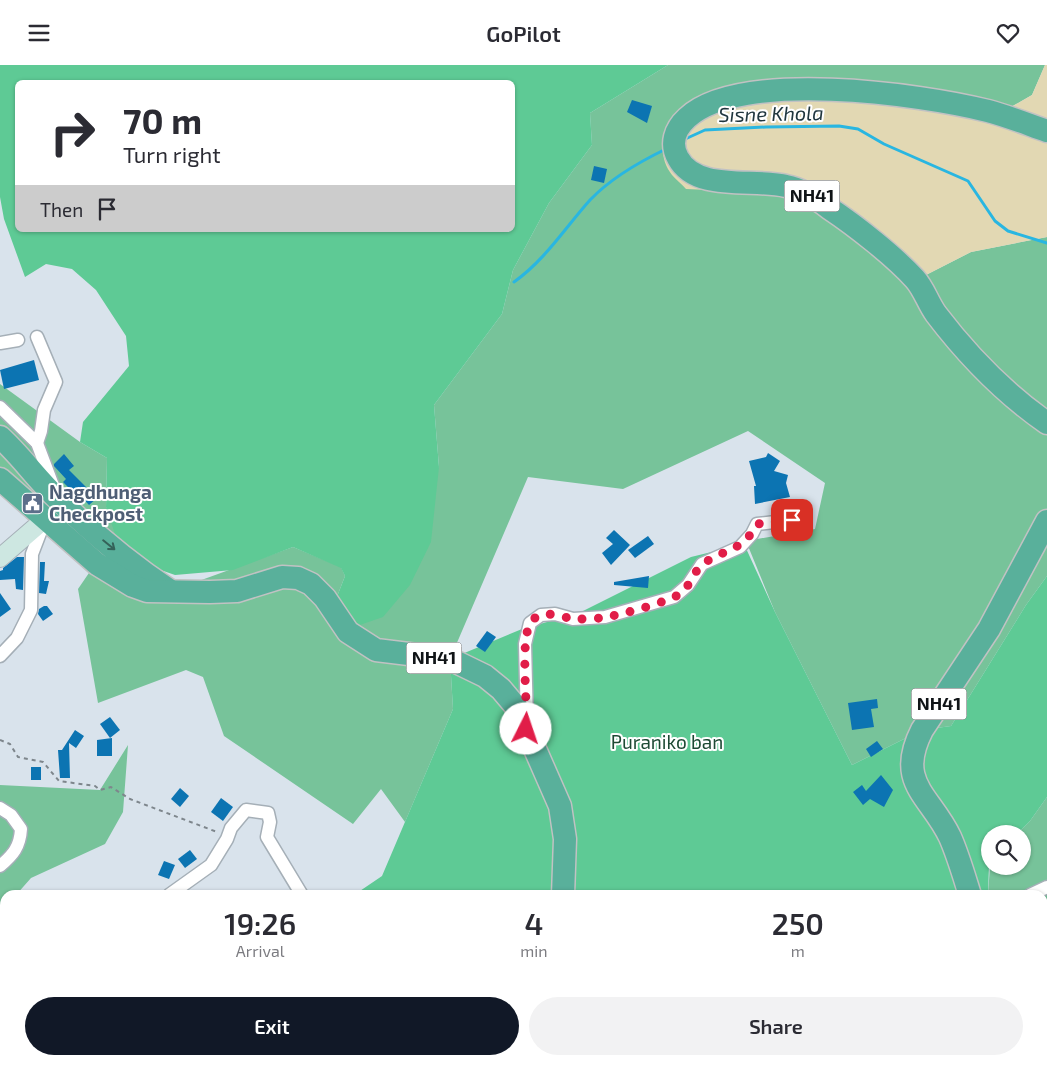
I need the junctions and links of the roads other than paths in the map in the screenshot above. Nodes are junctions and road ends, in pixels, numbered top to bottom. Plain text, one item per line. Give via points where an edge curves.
1 (1047, 131) edge
2 (37, 337) dead end
3 (18, 339) dead end
4 (0, 343) edge
5 (0, 407) edge
6 (1047, 423) edge
7 (0, 437) edge
8 (37, 443) junction
9 (0, 479) edge
10 (59, 501) junction
11 (45, 519) junction
12 (792, 520) dead end
13 (1047, 521) edge
14 (0, 558) edge
15 (171, 591) junction
16 (0, 656) edge
17 (526, 729) junction
18 (0, 808) edge
19 (0, 866) edge
20 (176, 890) edge
21 (299, 890) edge
22 (563, 890) edge
23 (970, 890) edge

1 - 6 highway, NH41 via 988,111 867,92 808,90 725,97 711,102 691,114 676,133 673,144 683,167 692,174 710,180 787,186 811,195 832,209 917,281 934,312 974,361 1026,409
2 - 8 street via 56,382 44,410
3 - 4 street
5 - 8 street
7 - 10 highway via 22,457
8 - 10 street
9 - 11 highway, NH41
10 - 11 street
10 -> 15 highway via 116,551
11 - 14 street
11 - 15 highway, NH41 via 97,564 133,586 147,591
11 - 16 street via 32,554 31,610 17,637
12 - 17 street via 757,524 740,547 702,564 688,585 674,597 605,617 573,619 555,614 541,615 530,623 525,644
13 - 23 highway, NH41 via 989,629 913,747 911,757 923,798 950,836
15 - 17 highway, NH41 via 236,591 282,577 298,578 311,584 325,599 348,632 376,650 450,659 485,676 517,708
17 - 22 highway, NH41 via 560,806 565,839
18 - 19 street via 11,815 22,829 15,853
20 - 21 street via 210,865 231,828 246,810 268,813 267,837

